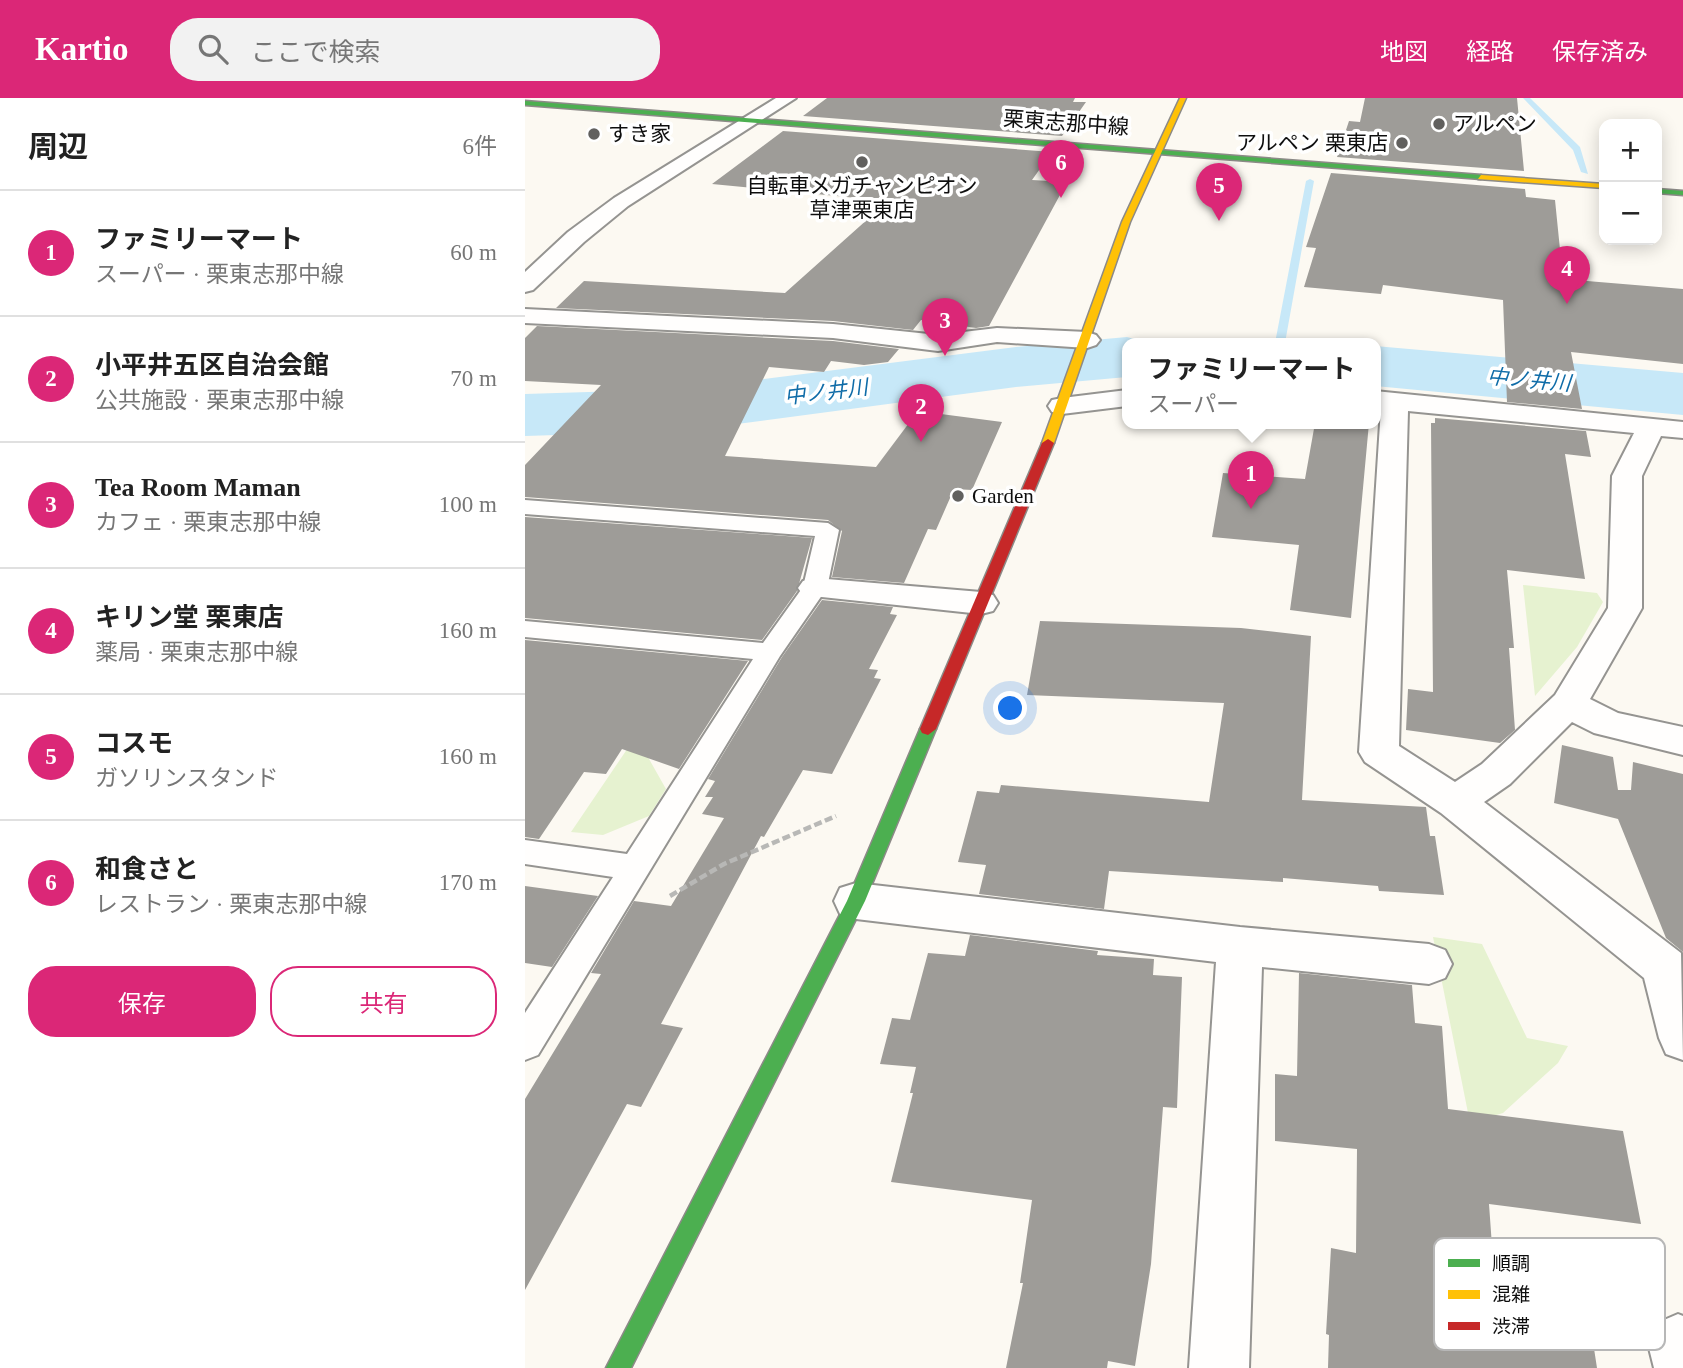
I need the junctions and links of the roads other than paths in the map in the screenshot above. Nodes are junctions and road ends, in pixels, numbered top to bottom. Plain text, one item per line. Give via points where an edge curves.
1 (788, 98) edge
2 (1183, 98) edge
3 (525, 103) edge
4 (752, 120) junction
5 (1157, 151) junction
6 (1599, 187) edge
7 (1662, 191) edge
8 (1683, 193) edge
9 (527, 282) edge
10 (525, 316) edge
11 (1086, 342) junction
12 (1067, 395) junction
13 (1122, 398) edge
14 (1385, 400) edge
15 (1668, 428) edge
16 (525, 507) edge
17 (815, 588) junction
18 (981, 603) junction
19 (525, 629) edge
20 (770, 652) junction
21 (1568, 704) junction
22 (1683, 741) edge
23 (1455, 802) junction
24 (525, 852) edge
25 (638, 868) junction
26 (856, 901) junction
27 (1240, 946) junction
28 (1429, 964) dead end
29 (536, 1007) edge
30 (1683, 1038) edge
31 (525, 1044) edge
32 (618, 1368) edge
33 (1219, 1368) edge

1 - 4 street
2 - 5 street
3 - 4 street, 栗東志那中線
4 - 5 street, 栗東志那中線
4 - 9 street via 621,202
5 - 6 street, 栗東志那中線
5 - 11 street via 1111,263
7 - 8 street
10 - 11 street via 833,331 938,343 996,335
11 - 12 street
12 - 13 street
12 - 18 street
14 - 15 street
14 - 23 street via 1379,752
15 - 21 street via 1627,476 1625,608
16 - 17 lane via 828,530
17 - 18 street
17 - 20 lane
18 - 26 street
19 - 20 lane
20 - 25 lane
21 - 22 street via 1608,724
21 - 23 street via 1496,774
23 - 30 street via 1665,967
24 - 25 lane
25 - 29 lane
26 - 27 street
26 - 32 street
27 - 28 street
27 - 33 street
29 - 31 lane

